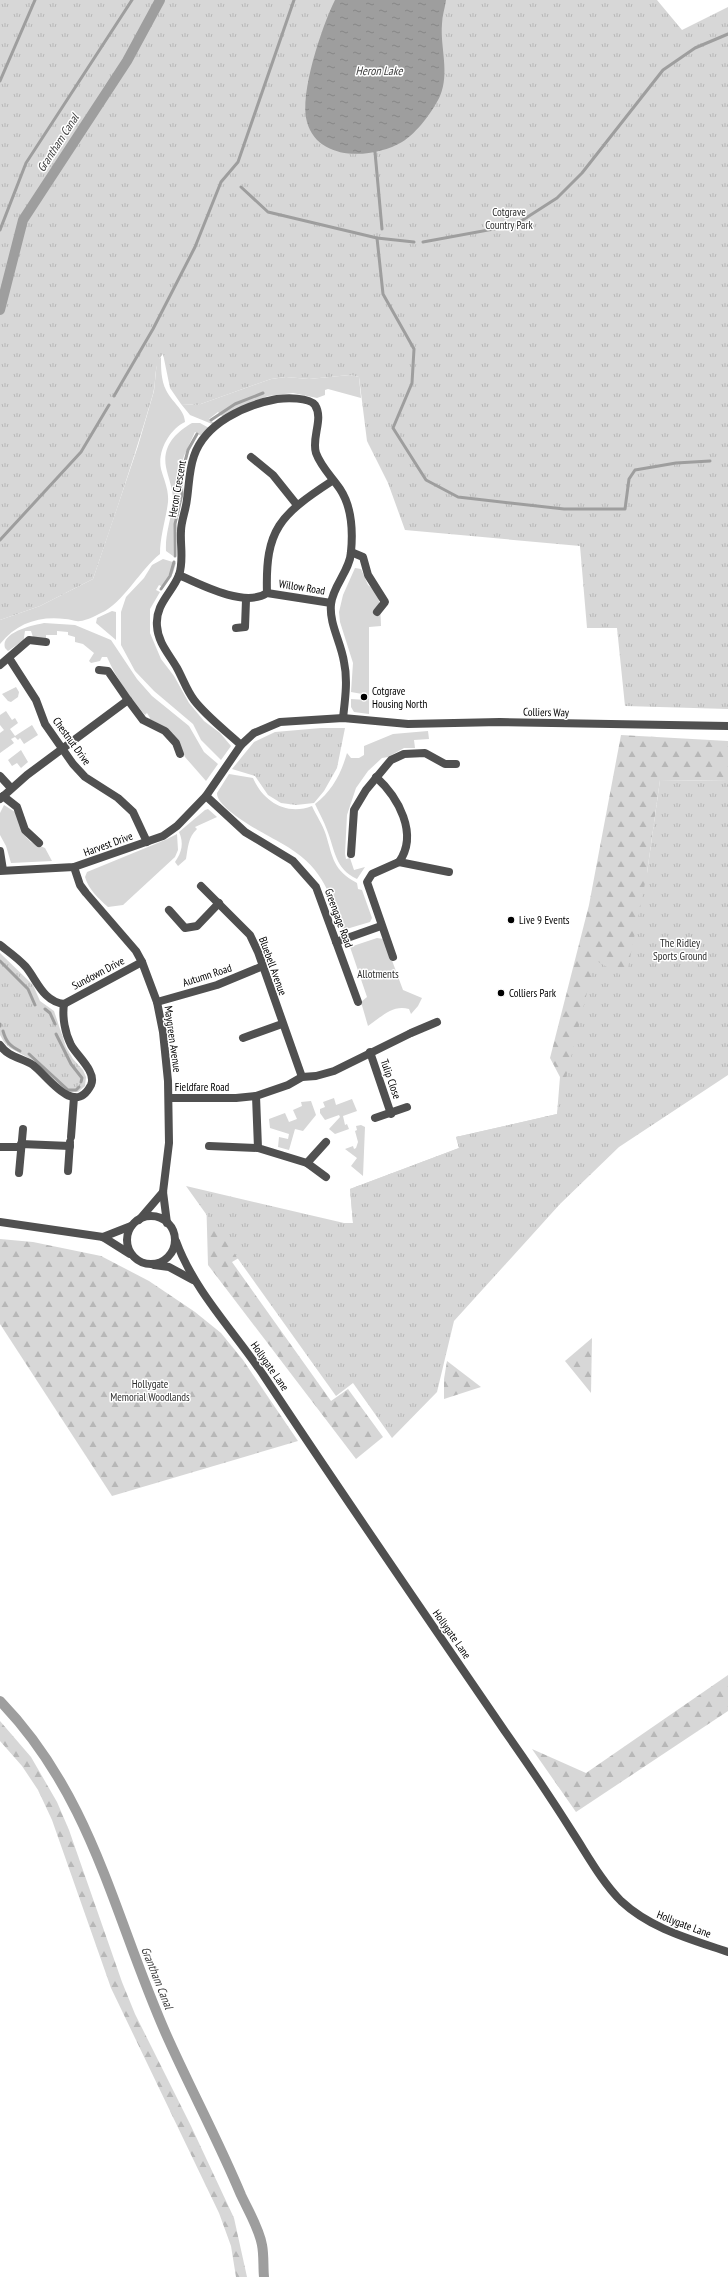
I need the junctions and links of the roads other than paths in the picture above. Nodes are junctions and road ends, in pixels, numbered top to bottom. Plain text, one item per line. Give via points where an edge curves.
1 (250, 457) dead end
2 (332, 481) junction
3 (297, 505) junction
4 (351, 552) junction
5 (179, 575) junction
6 (268, 593) junction
7 (246, 600) junction
8 (331, 603) junction
9 (377, 612) dead end
10 (236, 628) dead end
11 (46, 642) dead end
12 (9, 658) junction
13 (0, 665) edge
14 (99, 670) dead end
15 (128, 700) junction
16 (343, 718) junction
17 (728, 726) edge
18 (241, 745) junction
19 (62, 749) junction
20 (180, 754) dead end
21 (456, 764) dead end
22 (0, 776) edge
23 (376, 778) junction
24 (11, 788) junction
25 (206, 796) junction
26 (1, 797) edge
27 (39, 842) dead end
28 (147, 842) junction
29 (0, 851) edge
30 (351, 854) dead end
31 (399, 862) junction
32 (74, 867) junction
33 (2, 870) edge
34 (449, 872) dead end
35 (201, 886) dead end
36 (219, 903) junction
37 (169, 910) dead end
38 (381, 926) junction
39 (336, 942) junction
40 (0, 945) edge
41 (393, 957) dead end
42 (142, 962) junction
43 (263, 966) junction
44 (157, 1002) junction
45 (358, 1002) dead end
46 (64, 1004) junction
47 (437, 1022) dead end
48 (282, 1024) junction
49 (243, 1038) dead end
50 (1, 1050) edge
51 (370, 1052) junction
52 (302, 1077) junction
53 (256, 1096) junction
54 (74, 1097) junction
55 (169, 1098) junction
56 (407, 1107) dead end
57 (391, 1114) junction
58 (375, 1118) dead end
59 (22, 1129) dead end
60 (70, 1141) junction
61 (326, 1142) dead end
62 (21, 1145) junction
63 (209, 1146) dead end
64 (0, 1147) edge
65 (258, 1148) junction
66 (306, 1163) junction
67 (68, 1172) dead end
68 (19, 1173) dead end
69 (326, 1177) dead end
70 (163, 1192) junction
71 (0, 1222) edge
72 (136, 1222) junction
73 (168, 1222) junction
74 (103, 1238) junction
75 (176, 1241) junction
76 (130, 1254) junction
77 (151, 1264) junction
78 (195, 1282) junction
79 (728, 1952) edge

1 - 3 street via 273,475
2 - 3 street
2 - 4 street, Heron Crescent via 349,510
2 - 5 street, Heron Crescent via 316,452 314,442 317,411 314,404 307,400 282,398 255,404 233,414 215,427 199,445 194,456 181,530
3 - 6 street via 281,521 275,532 268,565
4 - 8 street, Heron Crescent via 349,563
4 - 9 street via 363,557 368,576 385,602
5 - 7 street
5 - 18 street, Heron Crescent via 159,610 157,625 161,643 194,700
6 - 7 street, Willow Road via 260,598
6 - 8 street, Willow Road
7 - 10 street via 245,627
8 - 16 street, Heron Crescent via 332,624 345,663
11 - 12 street via 29,640
12 - 13 street
12 - 19 street, Chestnut Drive via 36,700 45,724
14 - 15 street via 108,671
15 - 19 street
15 - 20 street via 143,720 165,730 176,743
16 - 17 street, Colliers Way via 408,724 492,722
16 - 18 street, Colliers Way via 280,722 254,733
18 - 25 street, Harvest Drive
19 - 24 street
19 - 28 street, Chestnut Drive via 85,777 118,798 133,812
21 - 23 street via 445,764 425,753 409,753 399,755 381,770
22 - 24 street
23 - 30 street via 354,810
23 - 31 street via 393,794 408,830
24 - 26 street
25 - 28 street, Harvest Drive via 177,826 163,836
25 - 39 street, Greengage Road via 245,832 293,862 307,875 316,887
26 - 27 street via 17,807 25,830
28 - 32 street, Harvest Drive
29 - 33 street
31 - 34 street
31 - 38 street via 372,874 367,882
32 - 33 street, Harvest Drive
32 - 42 street, Maygreen Avenue via 80,885 136,951
35 - 36 street, Bluebell Avenue
36 - 37 street via 197,926 185,928
36 - 43 street, Bluebell Avenue via 250,935
38 - 39 street
38 - 41 street
39 - 45 street, Greengage Road
40 - 46 street via 26,967 45,996 54,1002
42 - 44 street, Maygreen Avenue
42 - 46 street, Sundown Drive
43 - 44 street, Autumn Road via 217,985
43 - 48 street, Bluebell Avenue
44 - 55 street, Maygreen Avenue via 167,1060
46 - 54 street via 63,1016 71,1044 92,1077 91,1084 83,1094
47 - 51 street
48 - 49 street
48 - 52 street, Bluebell Avenue
50 - 54 street via 34,1066 61,1092
51 - 52 street via 334,1070 316,1076
51 - 57 street, Tulip Close
52 - 53 street, Fieldfare Road via 288,1086
53 - 55 street, Fieldfare Road
53 - 65 street
54 - 60 street
55 - 70 street, Maygreen Avenue via 169,1142
56 - 57 street, Tulip Close
57 - 58 street, Tulip Close
59 - 62 street
60 - 62 street
60 - 67 street
61 - 66 street
62 - 64 street
62 - 68 street
63 - 65 street
65 - 66 street
66 - 69 street
70 - 72 street
70 - 73 street, Maygreen Avenue
71 - 74 street
72 - 73 street via 153,1215
72 - 74 street
72 - 76 street via 127,1240
73 - 75 street
74 - 76 street
75 - 77 street via 166,1258
75 - 78 street, Hollygate Lane
76 - 77 street via 138,1262
77 - 78 street, Hollygate Lane via 169,1267
78 - 79 street, Hollygate Lane via 253,1360 332,1480 542,1784 600,1874 620,1899 643,1919 667,1931

